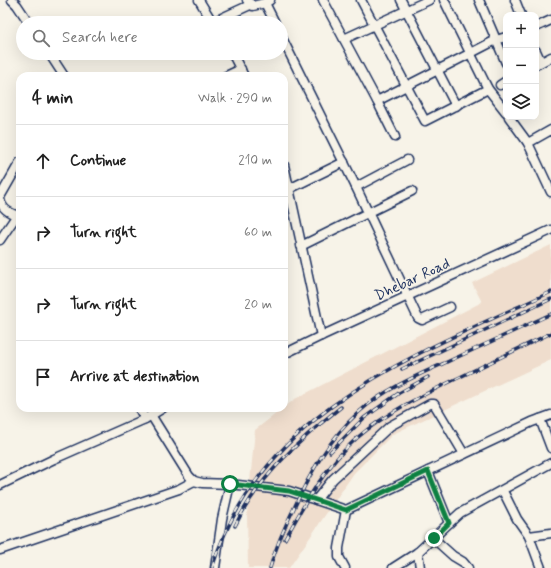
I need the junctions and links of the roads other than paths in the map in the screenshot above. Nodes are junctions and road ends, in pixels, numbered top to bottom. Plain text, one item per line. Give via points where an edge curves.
1 (12, 0) edge
2 (199, 0) edge
3 (323, 0) edge
4 (361, 0) edge
5 (401, 0) edge
6 (429, 0) edge
7 (444, 0) edge
8 (479, 0) edge
9 (516, 0) edge
10 (248, 2) edge
11 (268, 2) edge
12 (406, 10) junction
13 (520, 12) edge
14 (24, 16) edge
15 (209, 16) edge
16 (225, 16) edge
17 (273, 16) edge
18 (551, 20) edge
19 (374, 25) junction
20 (539, 26) edge
21 (503, 38) edge
22 (344, 39) junction
23 (496, 40) junction
24 (288, 50) edge
25 (471, 53) junction
26 (503, 56) edge
27 (551, 57) edge
28 (54, 60) edge
29 (236, 60) edge
30 (539, 63) edge
31 (437, 71) junction
32 (61, 72) edge
33 (243, 72) edge
34 (406, 86) junction
35 (488, 89) junction
36 (377, 102) junction
37 (456, 106) junction
38 (503, 108) edge
39 (511, 120) edge
40 (551, 130) edge
41 (395, 137) dead end
42 (528, 143) junction
43 (407, 160) dead end
44 (344, 162) junction
45 (16, 168) edge
46 (288, 184) edge
47 (356, 187) junction
48 (289, 189) junction
49 (412, 191) dead end
50 (1, 192) edge
51 (551, 192) edge
52 (368, 212) junction
53 (16, 215) edge
54 (16, 220) edge
55 (551, 230) edge
56 (0, 240) edge
57 (301, 246) junction
58 (408, 297) junction
59 (450, 307) dead end
60 (321, 336) junction
61 (288, 352) edge
62 (143, 412) edge
63 (156, 412) edge
64 (551, 415) edge
65 (148, 417) junction
66 (540, 419) junction
67 (551, 448) edge
68 (464, 454) junction
69 (551, 463) edge
70 (428, 471) junction
71 (194, 481) junction
72 (230, 484) junction
73 (0, 485) edge
74 (503, 490) junction
75 (316, 500) junction
76 (346, 510) junction
77 (449, 523) junction
78 (551, 533) edge
79 (529, 536) junction
80 (434, 538) junction
81 (0, 550) edge
82 (418, 552) junction
83 (215, 568) edge
84 (345, 568) edge
85 (394, 568) edge
86 (420, 568) edge
87 (468, 568) edge
88 (541, 568) edge

1 - 14 street
2 - 15 street
3 - 22 street
4 - 19 street
5 - 12 street
6 - 12 street
7 - 25 street
8 - 23 street
9 - 13 street
10 - 11 street via 253,6
10 - 16 street
11 - 17 street
12 - 19 street
12 - 31 street
18 - 20 street
19 - 22 street
19 - 34 street
21 - 23 street
22 - 36 street
23 - 25 street
23 - 26 street
24 - 44 street
25 - 31 street
25 - 35 street
27 - 30 street
28 - 32 street
29 - 33 street
31 - 34 street
31 - 37 street
34 - 36 street
34 - 37 street via 425,121
35 - 37 street
35 - 38 street
36 - 41 street
39 - 42 street
40 - 42 street
42 - 51 street
43 - 47 street
44 - 47 street
44 - 48 street
45 - 50 street
46 - 48 street
47 - 52 street
48 - 57 street
49 - 52 street
50 - 53 street via 2,206
52 - 57 street
52 - 58 street
54 - 56 street
55 - 58 street, Dhebar Road
57 - 60 street
58 - 59 street via 418,318 422,320
58 - 60 street, Dhebar Road
60 - 61 street, Dhebar Road
62 - 65 street
63 - 65 street
64 - 66 street
65 - 71 street
65 - 73 street
66 - 67 street
66 - 68 street
68 - 70 street
68 - 75 street via 434,404 430,404 390,426 333,479
69 - 74 street
70 - 76 street
70 - 77 street
71 - 72 street
71 - 81 street via 179,489
72 - 75 street via 289,491
72 - 83 street
74 - 77 street via 460,513
74 - 79 street via 517,519
75 - 76 street
76 - 84 street via 339,548 339,557
77 - 80 street
78 - 79 street
79 - 88 street
80 - 82 street
80 - 87 street
82 - 85 street
82 - 86 street

